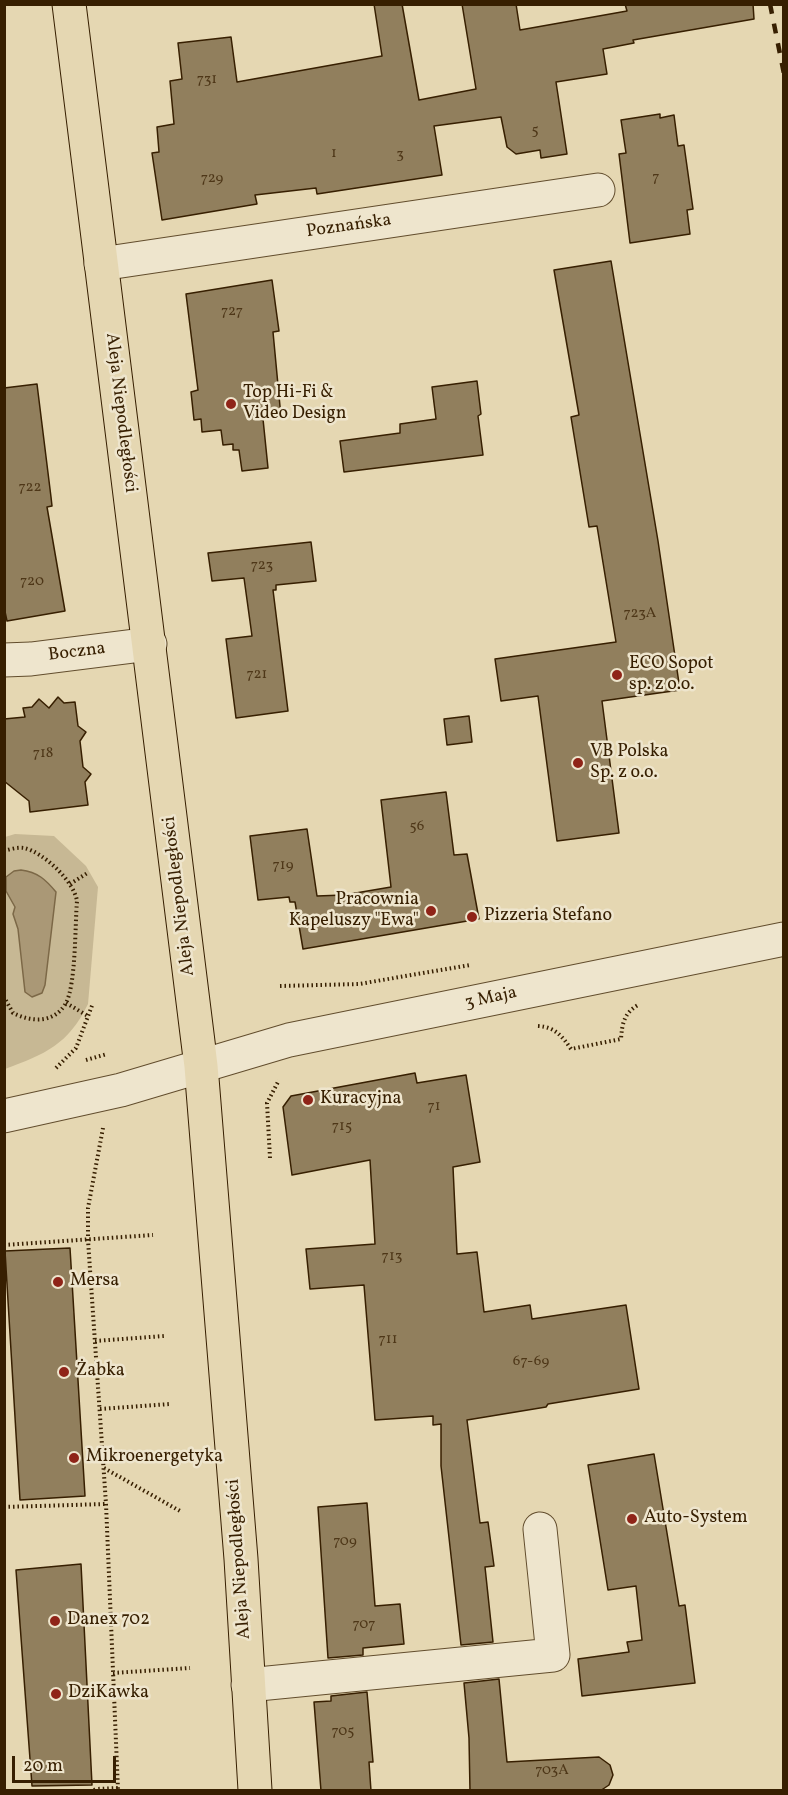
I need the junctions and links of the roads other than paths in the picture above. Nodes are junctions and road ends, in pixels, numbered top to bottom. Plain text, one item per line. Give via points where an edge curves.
1 (69, 4) edge
2 (598, 190) dead end
3 (101, 264) junction
4 (150, 644) junction
5 (4, 660) edge
6 (783, 939) edge
7 (201, 1066) junction
8 (4, 1116) edge
9 (540, 1528) dead end
10 (248, 1685) junction
11 (255, 1791) edge

1 - 3 main road, Aleja Niepodległości
2 - 3 street, Poznańska
3 - 4 main road, Aleja Niepodległości
4 - 5 street, Boczna
4 - 7 main road, Aleja Niepodległości
6 - 7 street, 3 Maja via 289,1040
7 - 8 street, 3 Maja via 121,1090
7 - 10 main road, Aleja Niepodległości
9 - 10 street via 553,1655
10 - 11 main road, Aleja Niepodległości

